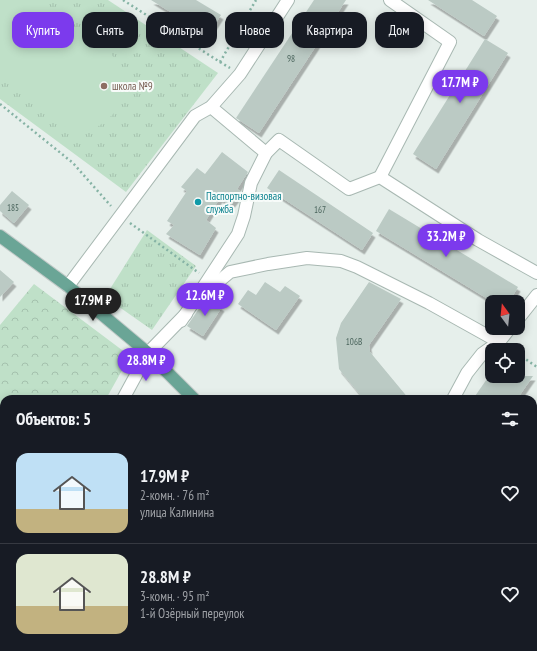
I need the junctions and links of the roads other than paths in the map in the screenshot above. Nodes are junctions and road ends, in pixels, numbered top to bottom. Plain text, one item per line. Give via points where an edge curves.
1 (288, 0) edge
2 (390, 0) edge
3 (211, 107) junction
4 (266, 153) junction
5 (380, 177) junction
6 (0, 236) edge
7 (537, 272) edge
8 (68, 286) junction
9 (537, 295) edge
10 (525, 310) edge
11 (181, 321) junction
12 (504, 335) edge
13 (499, 342) junction
14 (148, 354) junction
15 (125, 395) edge
16 (190, 395) edge
17 (455, 395) edge

1 - 3 street via 240,74
2 - 5 street via 450,42
3 - 4 street
3 - 8 street via 195,116
4 - 5 street via 279,140 349,189
4 - 11 street via 251,183 238,234
5 - 7 street via 478,240
6 - 8 main road
8 - 14 main road
9 - 10 street
11 - 13 street via 209,287 230,272 307,258 358,267 429,302
11 - 14 street
12 - 13 street
13 - 17 street via 482,354
14 - 15 street
14 - 16 main road

